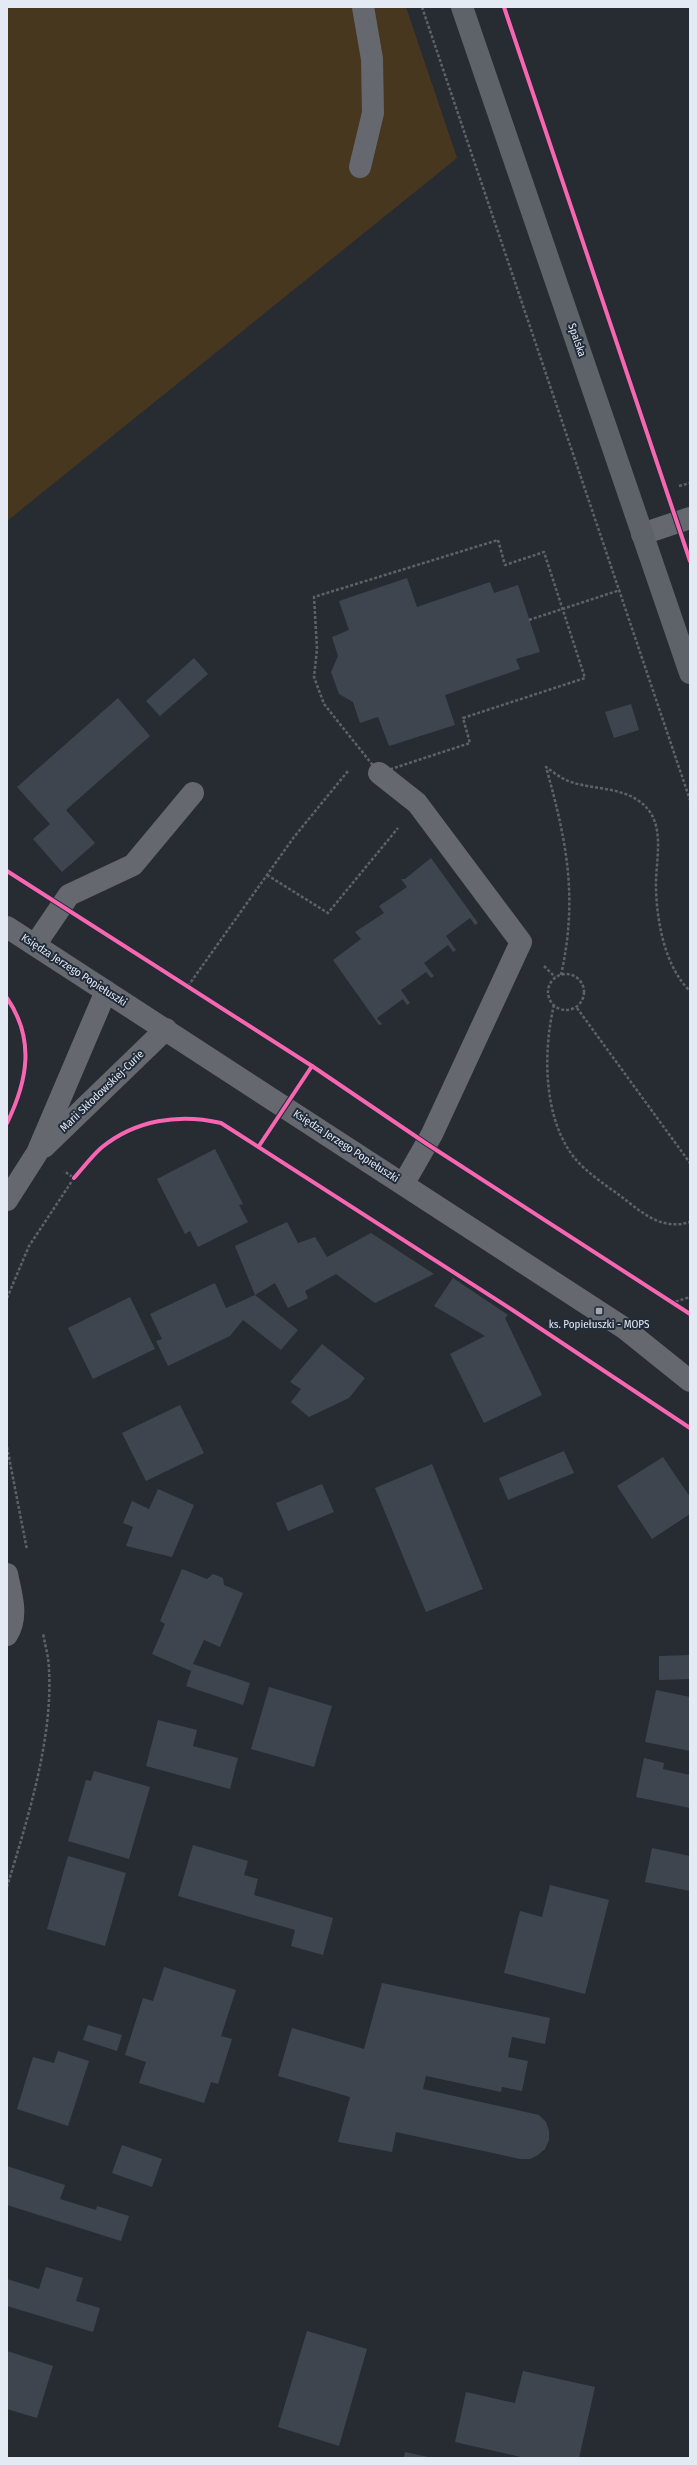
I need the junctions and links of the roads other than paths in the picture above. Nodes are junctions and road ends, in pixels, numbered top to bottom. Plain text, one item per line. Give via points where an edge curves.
1 (363, 7) edge
2 (462, 7) edge
3 (360, 167) dead end
4 (690, 518) edge
5 (642, 534) junction
6 (690, 673) edge
7 (369, 765) road end
8 (193, 793) dead end
9 (7, 926) edge
10 (35, 945) junction
11 (106, 991) junction
12 (166, 1029) junction
13 (37, 1153) junction
14 (404, 1183) junction
15 (7, 1200) edge
16 (624, 1328) junction
17 (690, 1362) edge
18 (690, 1381) edge
19 (7, 1574) edge
20 (7, 1635) edge

1 - 3 street via 372,59 373,113
2 - 5 street, Spalska
4 - 5 street
5 - 6 street, Spalska
7 - 14 street via 417,803 521,942 432,1134
8 - 10 street via 133,865 69,895
9 - 10 street, Księdza Jerzego Popiełuszki
10 - 11 street, Księdza Jerzego Popiełuszki
11 - 12 street, Księdza Jerzego Popiełuszki
11 - 13 street, Marii Skłodowskiej-Curie
12 - 13 street, Marii Skłodowskiej-Curie
12 - 14 street, Księdza Jerzego Popiełuszki
13 - 15 street, Marii Skłodowskiej-Curie
14 - 16 street, Księdza Jerzego Popiełuszki
16 - 17 street, Księdza Jerzego Popiełuszki
16 - 18 street, Księdza Jerzego Popiełuszki
19 - 20 street via 14,1610 12,1628

